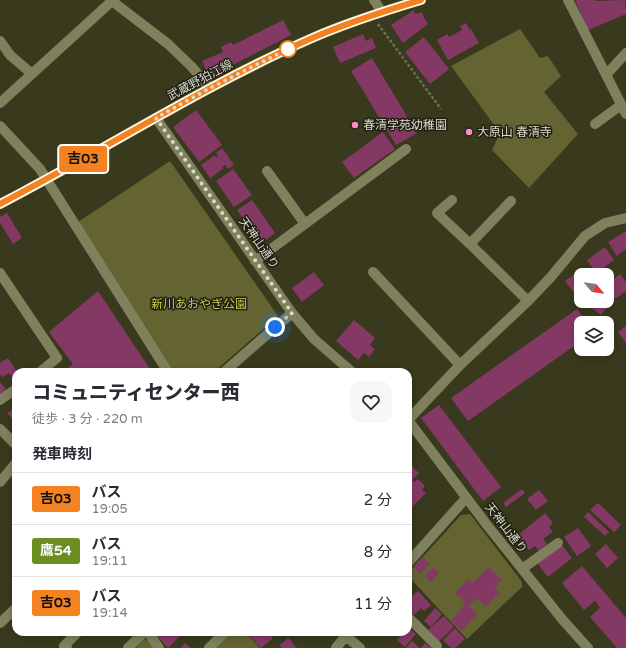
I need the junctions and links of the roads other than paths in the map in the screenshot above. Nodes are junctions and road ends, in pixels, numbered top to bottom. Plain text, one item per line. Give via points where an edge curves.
1 (374, 0) edge
2 (421, 0) edge
3 (568, 0) edge
4 (113, 1) edge
5 (382, 12) junction
6 (0, 41) edge
7 (626, 53) edge
8 (32, 74) junction
9 (606, 75) junction
10 (210, 88) junction
11 (0, 103) edge
12 (621, 105) junction
13 (626, 114) edge
14 (156, 118) junction
15 (594, 124) dead end
16 (0, 126) edge
17 (406, 148) dead end
18 (267, 171) dead end
19 (46, 180) junction
20 (452, 200) dead end
21 (511, 201) dead end
22 (0, 204) edge
23 (626, 218) edge
24 (305, 224) junction
25 (470, 244) junction
26 (255, 261) junction
27 (373, 272) dead end
28 (0, 273) edge
29 (528, 301) junction
30 (292, 313) junction
31 (460, 365) junction
32 (45, 368) edge
33 (165, 368) edge
34 (229, 368) edge
35 (347, 368) edge
36 (12, 392) edge
37 (0, 400) edge
38 (412, 416) edge
39 (412, 425) edge
40 (0, 429) edge
41 (12, 441) edge
42 (12, 468) edge
43 (0, 482) edge
44 (466, 498) junction
45 (558, 543) dead end
46 (412, 559) edge
47 (522, 569) junction
48 (12, 612) edge
49 (412, 621) edge
50 (0, 623) edge
51 (74, 636) edge
52 (140, 636) edge
53 (151, 636) edge
54 (221, 636) edge
55 (346, 636) edge
56 (350, 636) edge
57 (437, 646) dead end
58 (67, 648) edge
59 (128, 648) edge
60 (159, 648) edge
61 (209, 648) edge
62 (336, 648) edge
63 (360, 648) edge
64 (588, 648) edge

1 - 5 street
2 - 5 main road, 武蔵野狛江線
3 - 9 street
4 - 8 street
4 - 10 street via 168,44
5 - 10 main road, 武蔵野狛江線 via 311,38
6 - 8 street via 10,55
7 - 9 street
8 - 11 street
9 - 12 street
10 - 14 main road, 武蔵野狛江線
12 - 13 street
12 - 15 street
14 - 19 main road, 武蔵野狛江線
14 - 26 street, 天神山通り
16 - 19 street via 40,168
17 - 24 street
18 - 24 street
19 - 22 main road, 武蔵野狛江線
19 - 33 street
20 - 25 street via 436,213
21 - 25 street
23 - 29 street via 605,223 585,236
24 - 26 street
25 - 29 street
26 - 30 street, 天神山通り
27 - 31 street
28 - 32 street via 57,358
29 - 31 street
30 - 34 street
30 - 35 street, 天神山通り via 314,339
31 - 38 street
36 - 37 street
39 - 44 street, 天神山通り
40 - 41 street
42 - 43 street
44 - 46 street
44 - 47 street, 天神山通り
45 - 47 street
47 - 64 street, 天神山通り
48 - 50 street
49 - 57 street
51 - 58 street via 64,646
52 - 59 street
53 - 60 street
54 - 61 street
55 - 62 street
56 - 63 street

